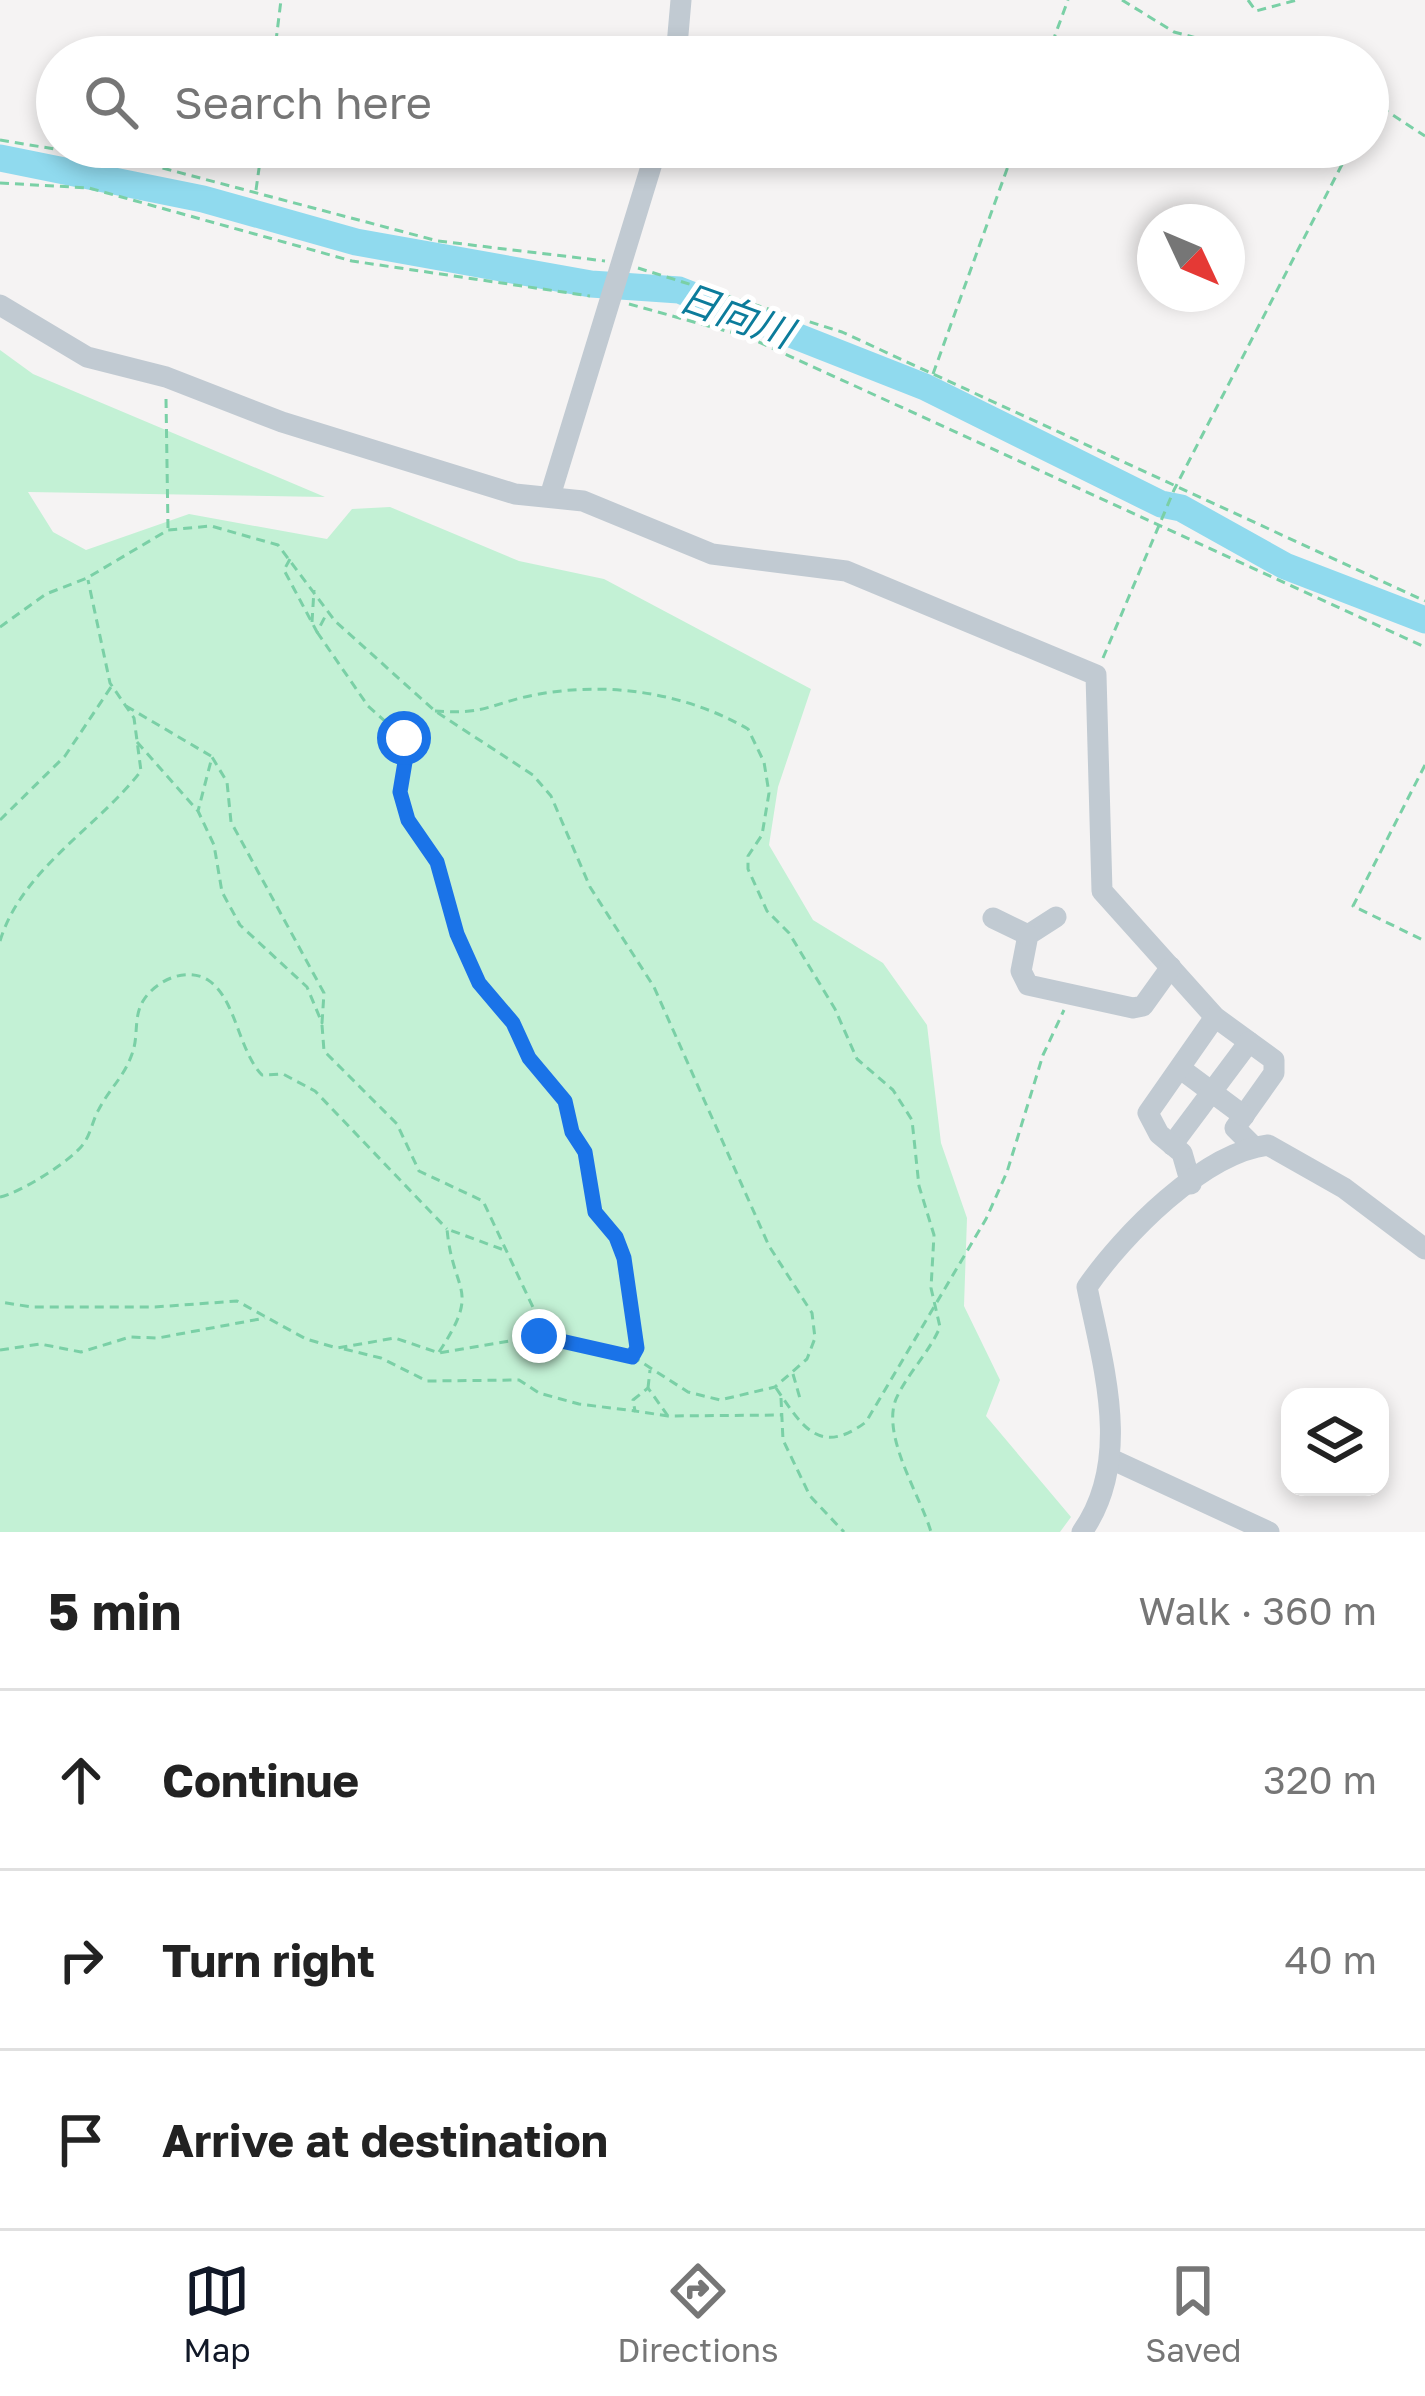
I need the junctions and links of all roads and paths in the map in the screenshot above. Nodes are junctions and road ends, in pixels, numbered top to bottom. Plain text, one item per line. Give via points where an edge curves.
1 (281, 0) edge
2 (681, 0) edge
3 (1068, 0) edge
4 (1122, 0) edge
5 (1248, 0) edge
6 (1297, 0) edge
7 (277, 36) edge
8 (678, 36) edge
9 (1055, 36) edge
10 (1189, 36) edge
11 (1389, 112) edge
12 (1425, 136) edge
13 (0, 140) edge
14 (36, 146) edge
15 (164, 168) edge
16 (259, 168) edge
17 (650, 168) edge
18 (1007, 168) edge
19 (1341, 168) edge
20 (0, 183) edge
21 (256, 191) junction
22 (618, 263) junction
23 (608, 298) junction
24 (0, 305) edge
25 (932, 376) junction
26 (166, 377) junction
27 (1178, 483) junction
28 (550, 496) junction
29 (1156, 528) junction
30 (168, 530) junction
31 (290, 558) junction
32 (88, 578) junction
33 (314, 588) junction
34 (1425, 601) edge
35 (328, 610) junction
36 (312, 626) junction
37 (0, 627) edge
38 (317, 632) junction
39 (1425, 646) edge
40 (1096, 674) junction
41 (112, 686) junction
42 (125, 705) junction
43 (435, 711) junction
44 (137, 742) junction
45 (212, 757) junction
46 (1425, 765) edge
47 (198, 812) junction
48 (0, 820) edge
49 (1056, 917) dead end
50 (993, 918) dead end
51 (1028, 935) junction
52 (0, 941) edge
53 (1425, 941) edge
54 (1172, 968) junction
55 (1070, 998) junction
56 (1215, 1017) junction
57 (322, 1023) junction
58 (1249, 1042) junction
59 (1181, 1070) junction
60 (1211, 1093) junction
61 (1239, 1122) junction
62 (1172, 1145) junction
63 (1254, 1147) junction
64 (1191, 1184) junction
65 (0, 1197) edge
66 (447, 1229) junction
67 (1425, 1249) edge
68 (506, 1250) junction
69 (0, 1302) edge
70 (932, 1305) junction
71 (267, 1318) junction
72 (539, 1336) junction
73 (338, 1348) junction
74 (0, 1350) edge
75 (439, 1353) junction
76 (632, 1357) junction
77 (650, 1368) junction
78 (792, 1372) junction
79 (775, 1387) junction
80 (648, 1388) junction
81 (781, 1396) junction
82 (801, 1402) dead end
83 (635, 1411) junction
84 (782, 1415) junction
85 (668, 1416) junction
86 (1111, 1459) junction
87 (844, 1532) edge
88 (932, 1532) edge
89 (1082, 1532) edge
90 (1269, 1532) edge

1 - 7 path
2 - 8 street
3 - 9 path
4 - 10 path
5 - 6 path via 1256,11
11 - 12 path
13 - 14 path
15 - 21 path
16 - 21 path
17 - 22 street
18 - 25 path
19 - 27 path
20 - 23 path via 89,188 352,261
21 - 22 path via 438,241
22 - 23 street
22 - 25 path via 842,332
23 - 28 street
23 - 29 path via 748,337
24 - 26 street via 87,357
25 - 27 path
26 - 28 street via 361,448 515,494
26 - 30 path
27 - 29 path
27 - 34 path
28 - 40 street via 604,508 712,554 846,571
29 - 39 path
29 - 40 path
30 - 31 path via 245,532
30 - 32 path
31 - 33 path
31 - 36 path via 284,569
32 - 37 path via 46,594
32 - 41 path
33 - 35 path
33 - 36 path
35 - 38 path
35 - 43 path
36 - 38 path
38 - 76 path via 368,706 404,738 404,806 437,862 464,950 529,1058 565,1101 585,1152 595,1212 624,1258
40 - 54 street via 1102,891
41 - 42 path
41 - 48 path via 65,756
42 - 44 path
42 - 45 path
43 - 70 path via 478,714 530,696 646,690 748,729 769,793 748,869 857,1059 912,1120 934,1235
43 - 78 path via 533,775 551,796 590,887 654,988 769,1246 812,1313 815,1338
44 - 47 path
44 - 52 path via 141,771 25,895
45 - 47 path
45 - 57 path via 227,782 231,822 324,993
46 - 53 path via 1353,906
47 - 57 path via 240,925 307,987
49 - 51 street
50 - 51 street
51 - 55 street via 1022,980
54 - 55 street via 1143,1006
54 - 56 street
55 - 70 path via 1042,1054 993,1203
56 - 58 street
56 - 59 street
57 - 68 path via 324,1051 397,1124 419,1171 483,1201
58 - 60 street
58 - 61 street via 1274,1060 1274,1073
59 - 60 street
59 - 62 street via 1148,1114
60 - 61 street
60 - 62 street
61 - 63 street
61 - 64 street
62 - 64 street
63 - 64 street
63 - 67 street via 1268,1145 1344,1188
64 - 86 street via 1153,1208 1088,1287
65 - 66 path via 33,1185 84,1144 100,1106 123,1081 146,995 169,978 198,976 219,990 254,1067 315,1091
66 - 68 path
66 - 75 path via 464,1310
68 - 72 path
69 - 71 path via 237,1301
70 - 81 path via 866,1422 847,1436 805,1430
70 - 88 path via 940,1327 894,1417 903,1471
71 - 73 path
71 - 74 path via 130,1336 81,1352 40,1344
72 - 75 path
72 - 76 path
73 - 75 path via 395,1338
73 - 83 path via 427,1381 518,1380 580,1405
76 - 77 path
77 - 79 path via 688,1392 720,1400
77 - 80 path
78 - 79 path
78 - 82 path
79 - 81 path
80 - 83 path via 632,1400
80 - 85 path
81 - 84 path
83 - 85 path
84 - 85 path
84 - 87 path via 783,1440 810,1496
86 - 89 street
86 - 90 street

